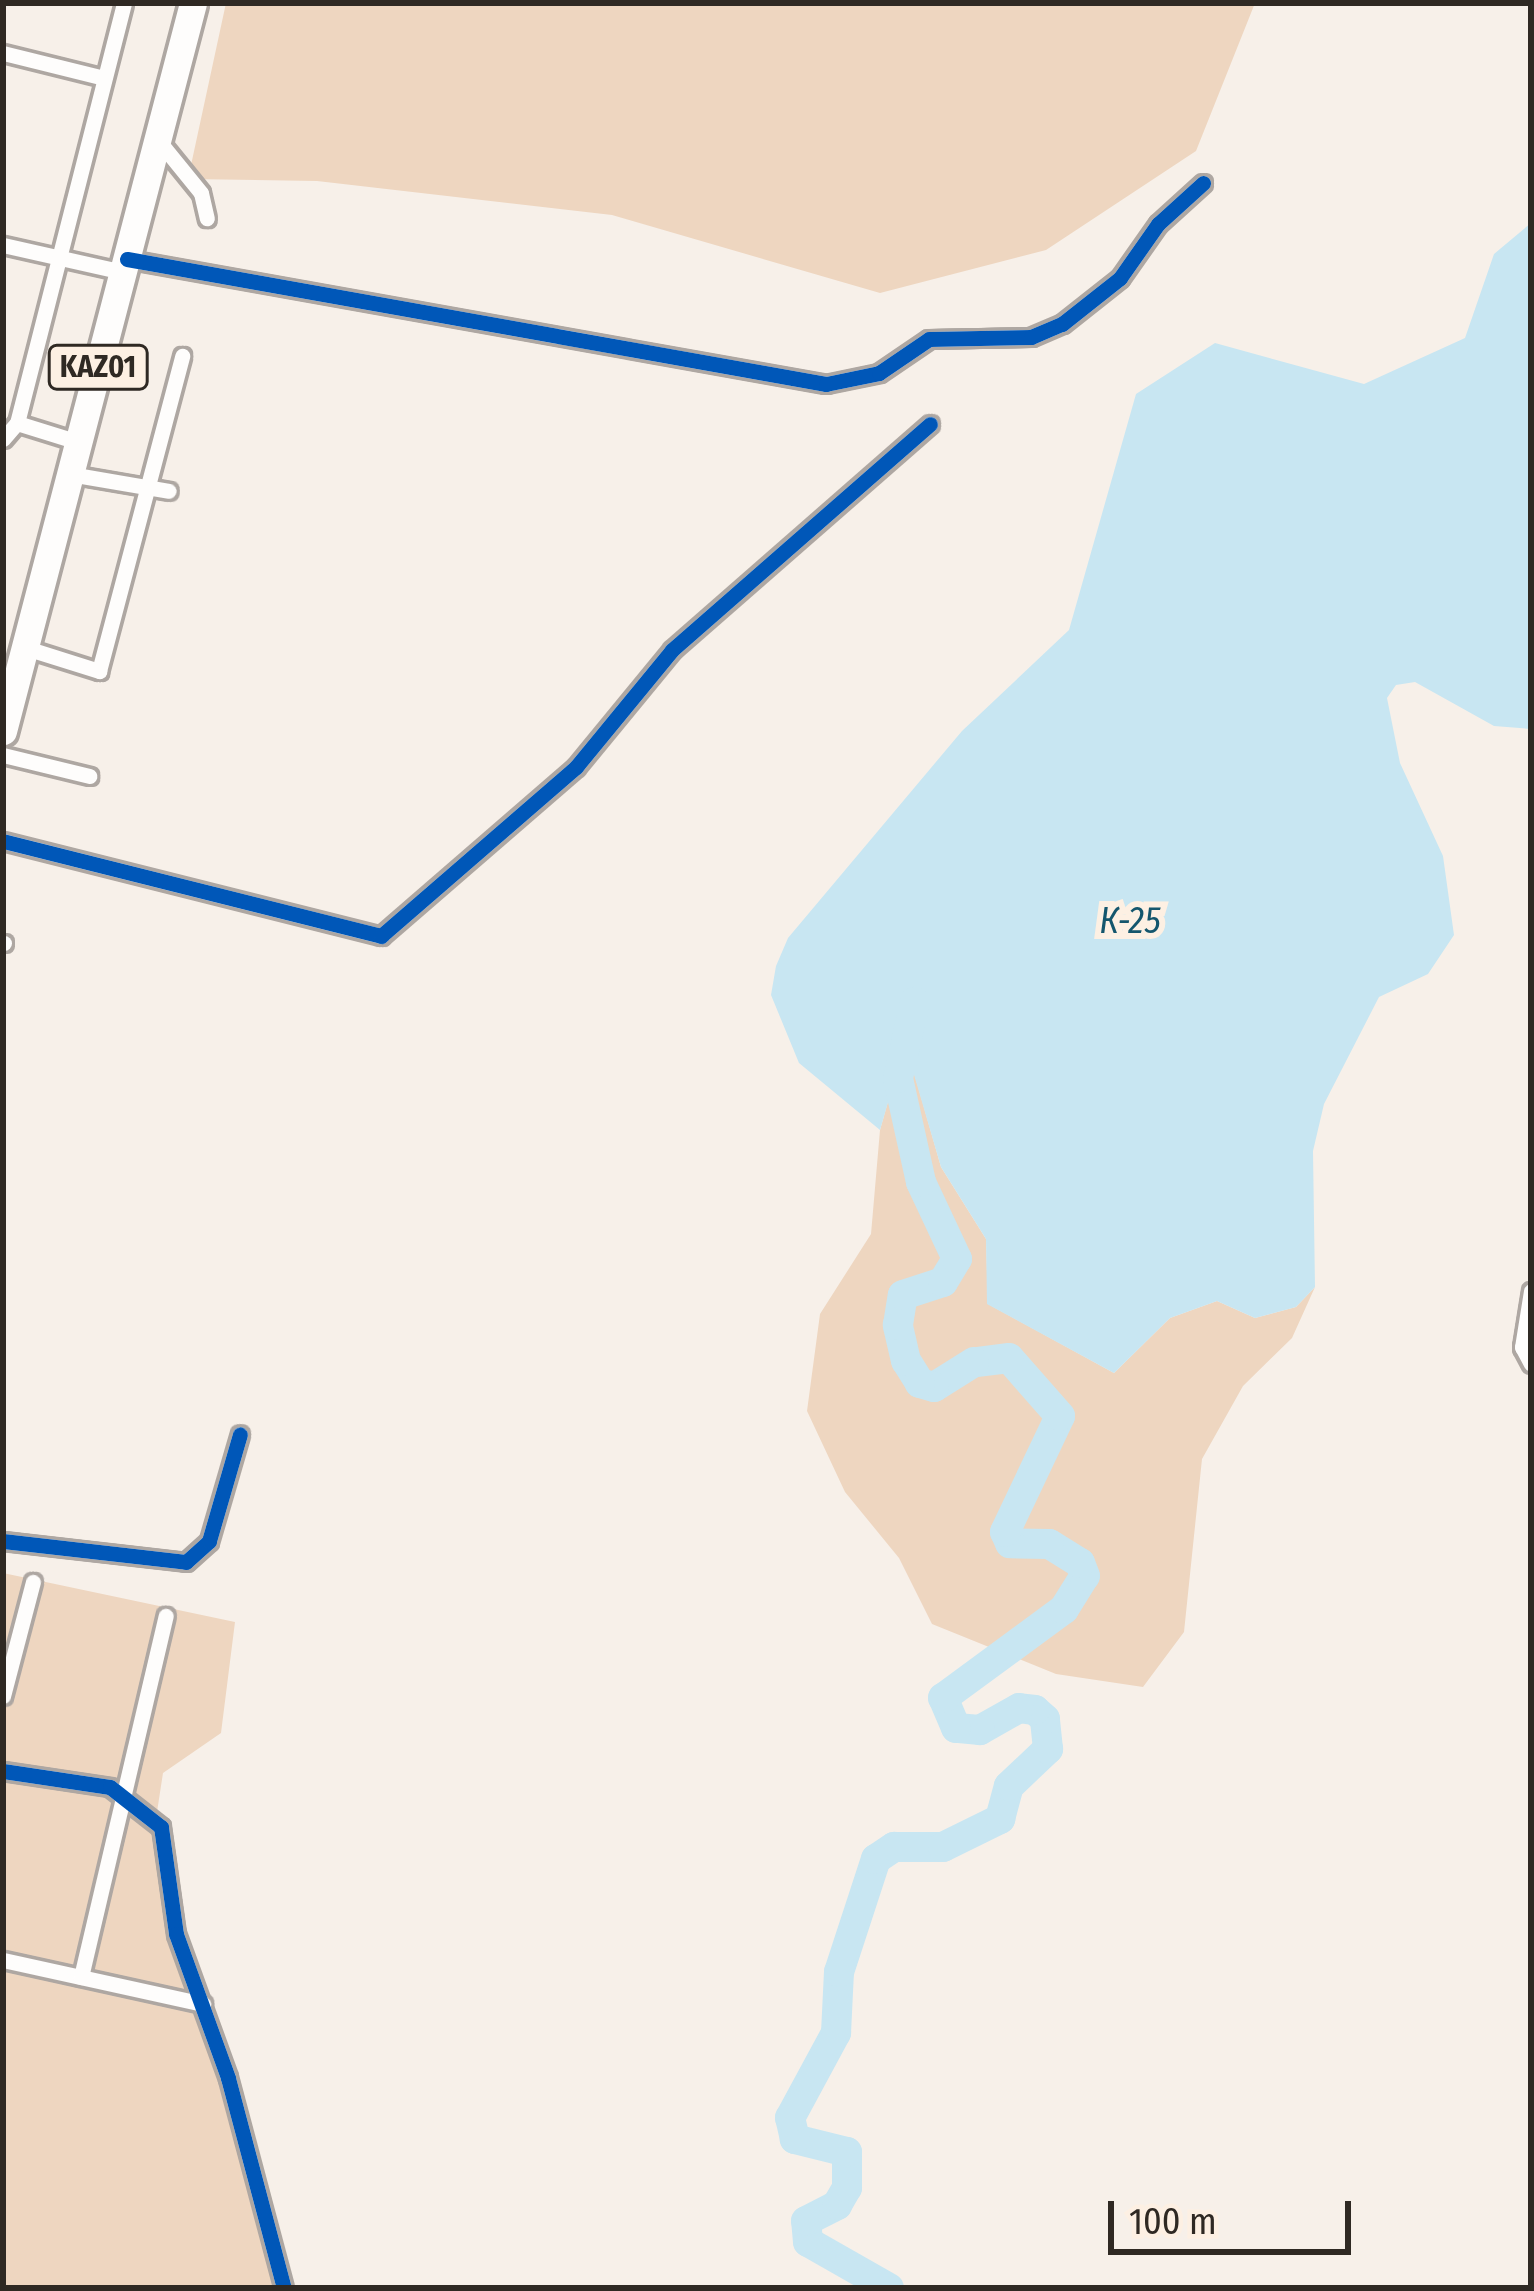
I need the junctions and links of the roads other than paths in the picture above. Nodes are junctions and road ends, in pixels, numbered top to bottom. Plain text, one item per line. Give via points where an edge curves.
1 (124, 3) edge
2 (193, 3) edge
3 (3, 53) edge
4 (104, 78) junction
5 (158, 140) junction
6 (1203, 183) dead end
7 (207, 218) dead end
8 (3, 245) edge
9 (56, 257) junction
10 (125, 265) junction
11 (182, 356) dead end
12 (17, 423) junction
13 (930, 424) dead end
14 (3, 439) edge
15 (78, 442) junction
16 (70, 474) junction
17 (149, 488) junction
18 (169, 491) dead end
19 (26, 648) junction
20 (3, 731) edge
21 (3, 755) edge
22 (89, 776) dead end
23 (3, 841) edge
24 (1531, 1291) edge
25 (1531, 1364) edge
26 (240, 1434) dead end
27 (3, 1540) edge
28 (33, 1582) dead end
29 (166, 1616) dead end
30 (3, 1696) edge
31 (3, 1771) edge
32 (122, 1793) junction
33 (3, 1960) edge
34 (81, 1977) junction
35 (203, 2004) junction
36 (284, 2288) edge

1 - 4 street
2 - 5 highway, KАZ01
3 - 4 street
4 - 9 street
5 - 7 street via 201,193
5 - 10 highway, KАZ01
6 - 10 street via 1158,224 1120,278 1062,324 1031,337 929,339 879,373 826,384
8 - 9 street
9 - 10 street
9 - 12 street
10 - 15 highway, KАZ01
11 - 17 street
12 - 14 street
12 - 15 street
13 - 23 street via 672,650 576,767 381,936
15 - 16 highway, KАZ01
16 - 17 street
16 - 19 highway, KАZ01
17 - 18 street
17 - 19 street via 99,670
19 - 20 highway, KАZ01
21 - 22 street
24 - 25 street via 1522,1347
26 - 27 street via 209,1540 185,1562
28 - 30 street
29 - 32 street
31 - 32 street
32 - 34 street
32 - 35 street via 150,1812 167,1841 176,1934
33 - 34 street
34 - 35 street
35 - 36 street

